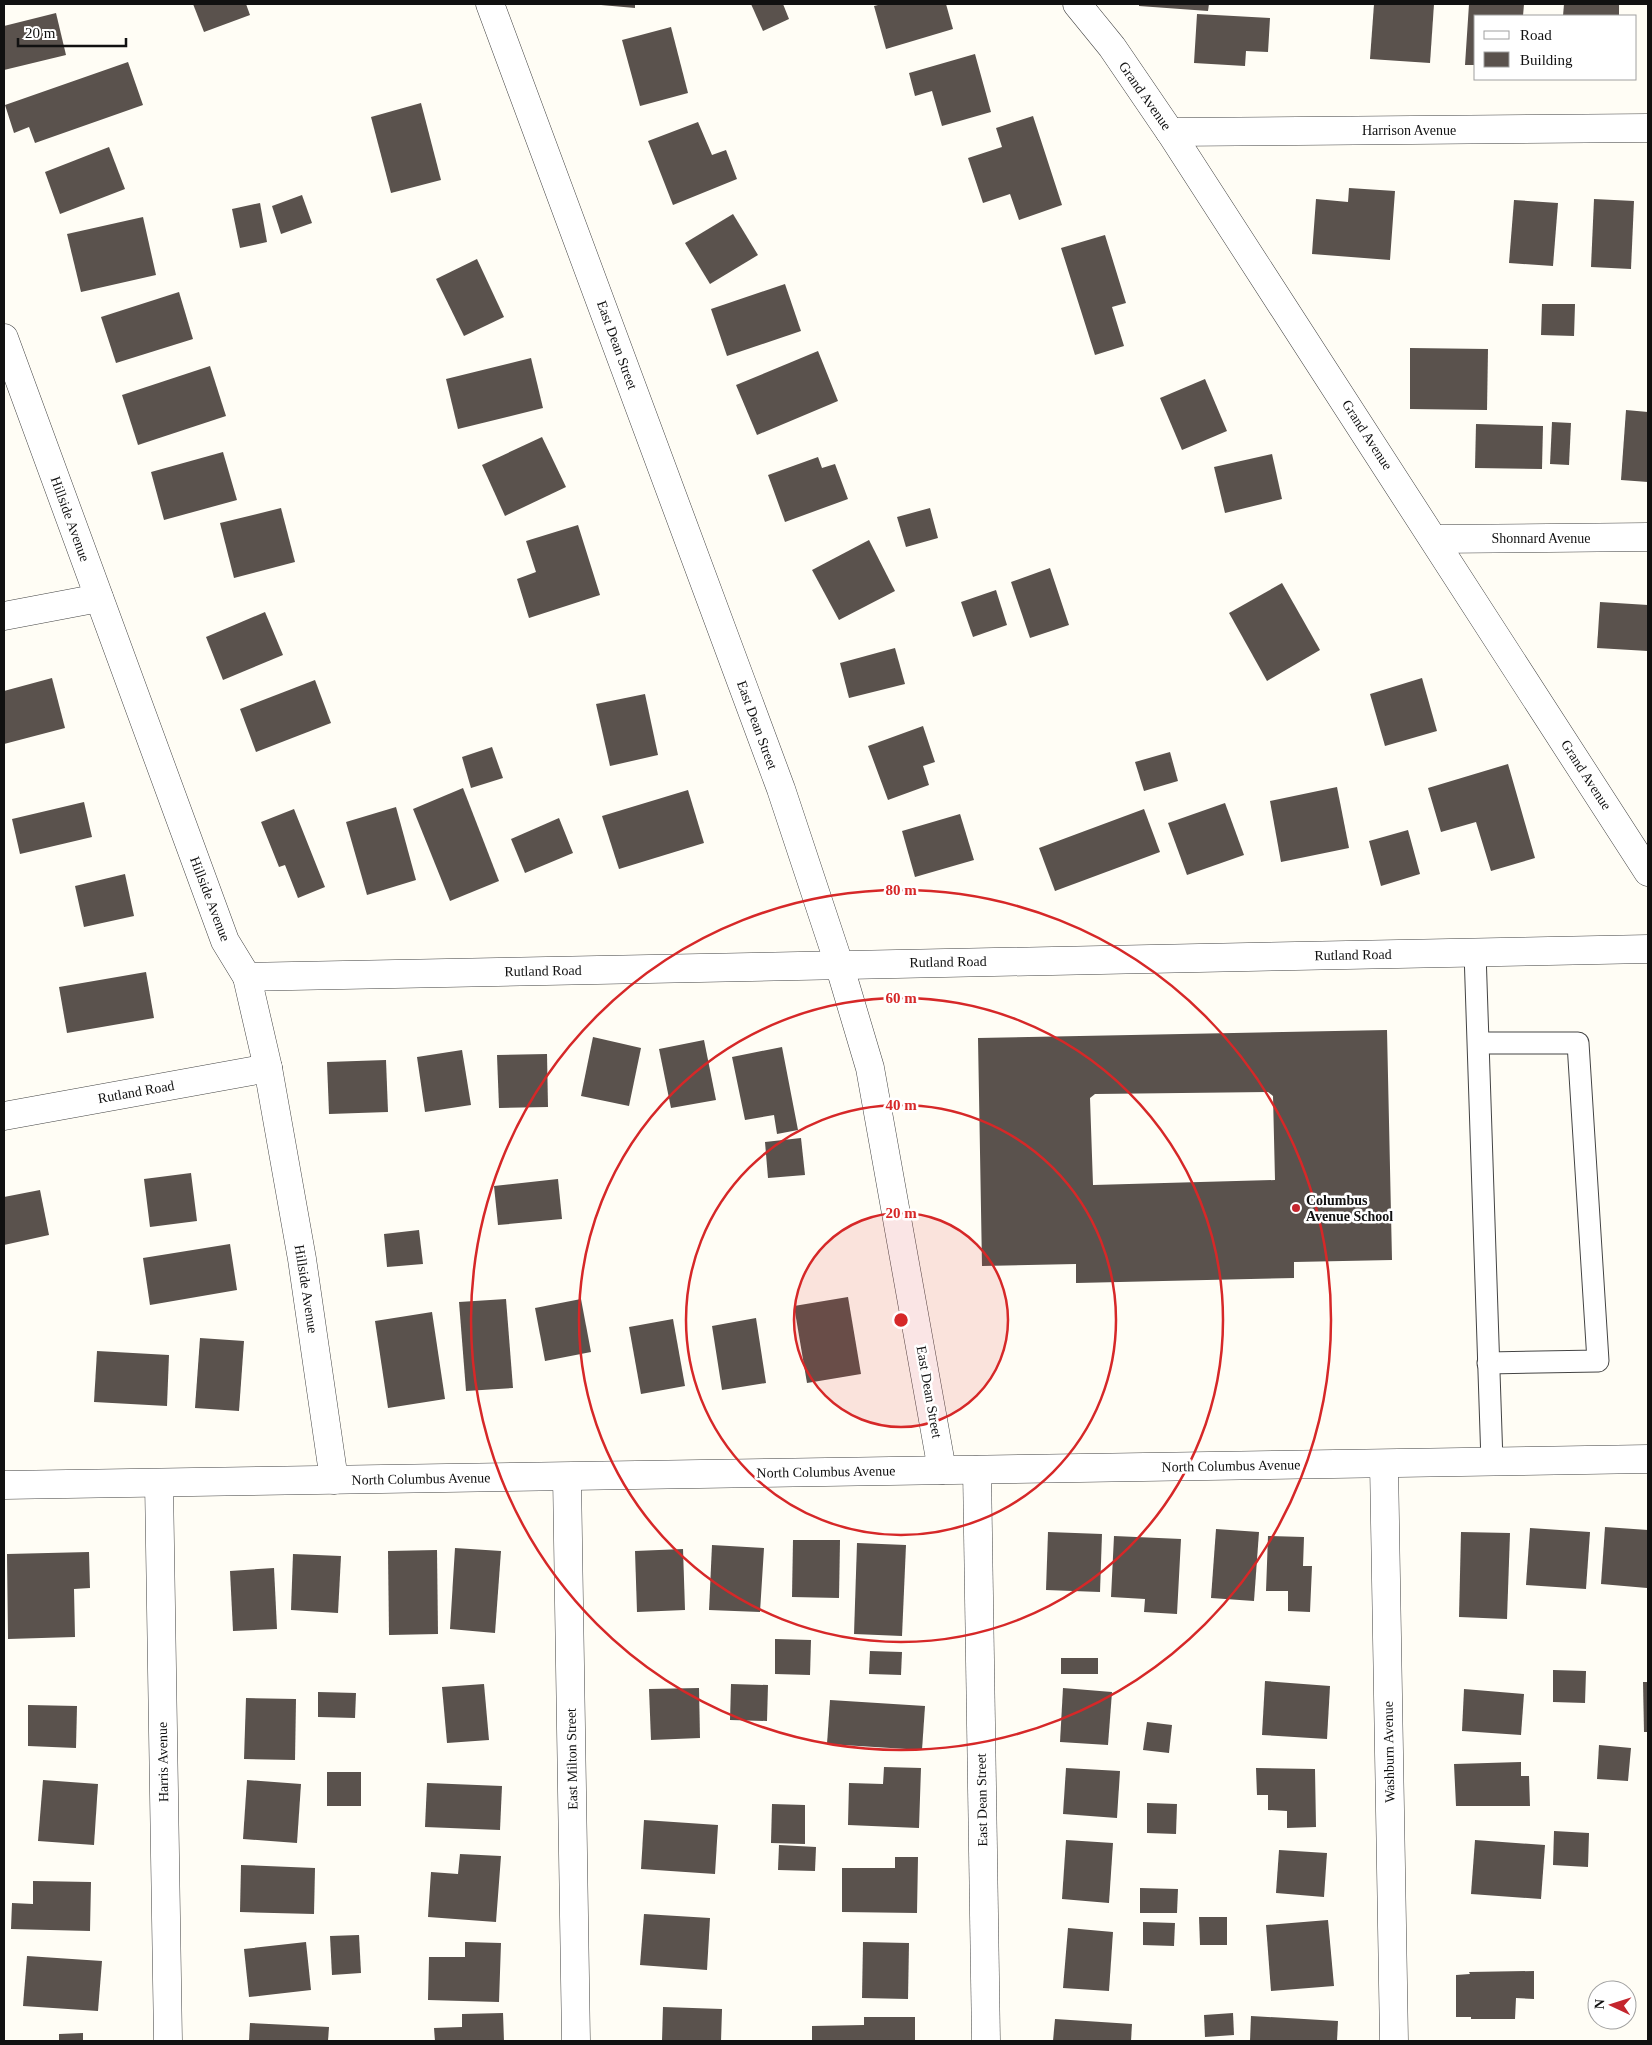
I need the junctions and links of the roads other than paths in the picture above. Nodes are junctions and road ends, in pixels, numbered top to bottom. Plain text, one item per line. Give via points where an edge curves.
1 (490, 4) edge
2 (1077, 4) edge
3 (1648, 128) edge
4 (1170, 132) junction
5 (4, 338) edge
6 (1648, 537) edge
7 (1434, 538) junction
8 (99, 598) junction
9 (4, 616) edge
10 (1648, 872) edge
11 (1648, 949) edge
12 (1475, 952) junction
13 (839, 964) junction
14 (247, 977) junction
15 (1479, 1043) junction
16 (268, 1068) junction
17 (4, 1116) edge
18 (1488, 1363) junction
19 (1648, 1459) edge
20 (1492, 1462) junction
21 (1384, 1464) junction
22 (942, 1470) junction
23 (976, 1470) junction
24 (567, 1476) junction
25 (334, 1480) junction
26 (159, 1482) junction
27 (4, 1485) edge
28 (168, 2041) edge
29 (576, 2041) edge
30 (986, 2041) edge
31 (1394, 2041) edge

1 - 13 street, East Dean Street via 781,789
2 - 4 street, Grand Avenue via 1112,47
3 - 4 street, Harrison Avenue
4 - 7 street, Grand Avenue
5 - 8 street, Hillside Avenue
6 - 7 street, Shonnard Avenue
7 - 10 street, Grand Avenue
8 - 9 street
8 - 14 street, Hillside Avenue via 224,941
11 - 12 street, Rutland Road
12 - 13 street, Rutland Road
12 - 15 lane
13 - 14 street, Rutland Road
13 - 22 street, East Dean Street via 870,1068
14 - 16 street, Hillside Avenue
15 - 18 lane
15 - 18 lane via 1578,1043 1598,1361
16 - 17 street, Rutland Road
16 - 25 street, Hillside Avenue via 302,1259
18 - 20 lane
19 - 20 street, North Columbus Avenue
20 - 21 street, North Columbus Avenue
21 - 23 street, North Columbus Avenue
21 - 31 street, Washburn Avenue
22 - 23 street, North Columbus Avenue
22 - 24 street, North Columbus Avenue
23 - 30 street, East Dean Street
24 - 25 street, North Columbus Avenue
24 - 29 street, East Milton Street
25 - 26 street, North Columbus Avenue
26 - 27 street, North Columbus Avenue
26 - 28 street, Harris Avenue

